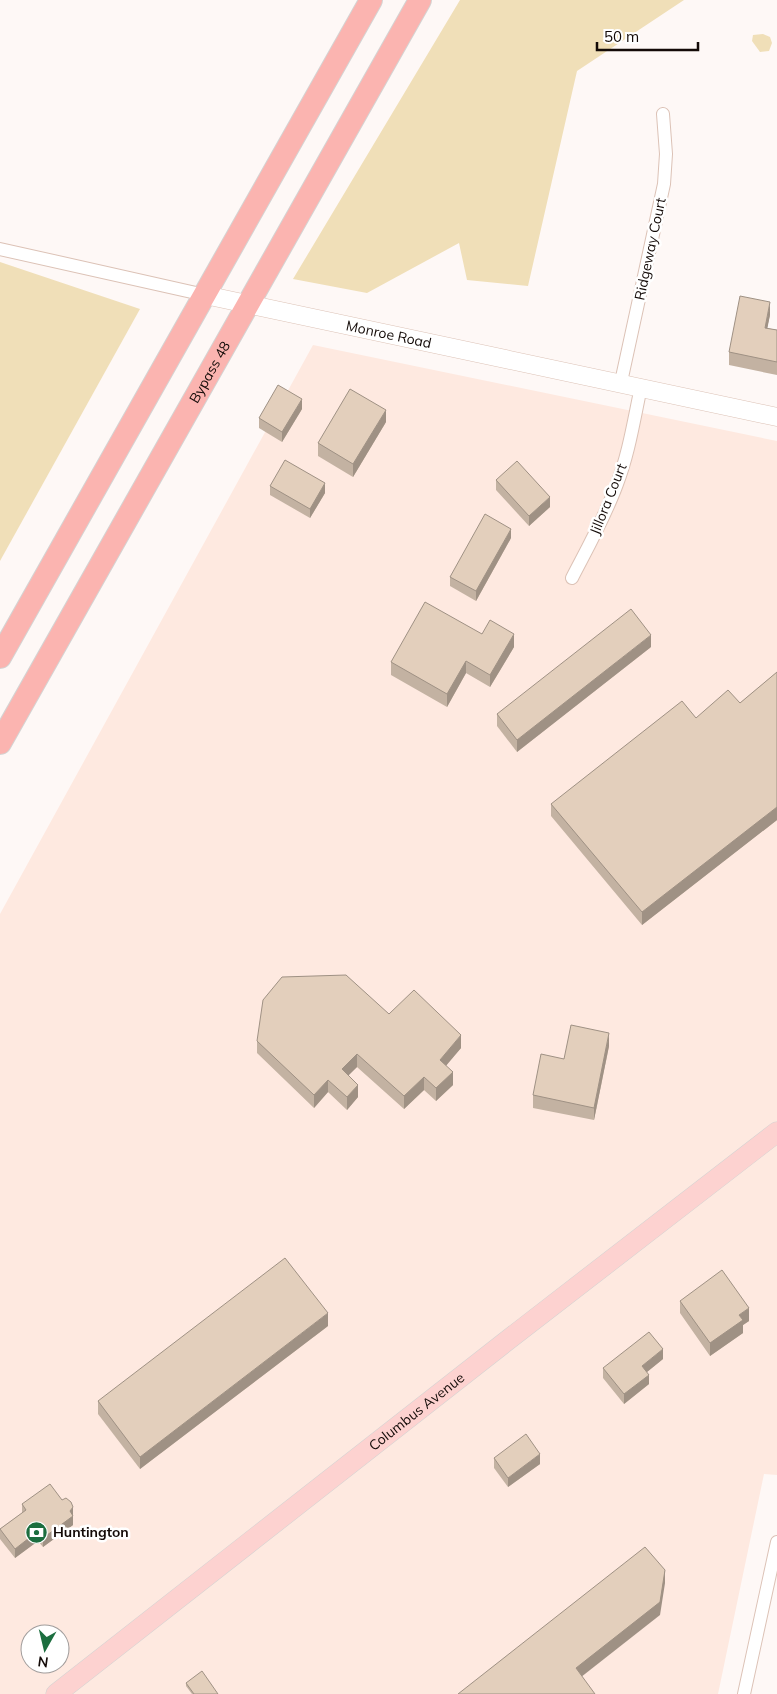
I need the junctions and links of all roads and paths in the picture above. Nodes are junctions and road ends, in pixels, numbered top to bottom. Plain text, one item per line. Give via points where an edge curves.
1 (371, 0) edge
2 (420, 0) edge
3 (663, 114) dead end
4 (0, 249) edge
5 (205, 295) junction
6 (248, 304) junction
7 (622, 382) junction
8 (641, 386) junction
9 (777, 416) edge
10 (572, 578) dead end
11 (0, 657) edge
12 (0, 743) edge
13 (777, 1132) edge
14 (777, 1542) edge
15 (56, 1694) edge
16 (744, 1694) edge

1 - 5 highway
2 - 6 highway, Bypass 48
3 - 7 street, Ridgeway Court via 664,184
4 - 5 street, Monroe Road
5 - 6 street, Monroe Road
5 - 11 highway
6 - 7 street, Monroe Road
6 - 12 highway, Bypass 48
7 - 8 street, Monroe Road
8 - 9 street, Monroe Road
8 - 10 street, Jillora Court via 618,484
13 - 15 main road, Columbus Avenue
14 - 16 street

